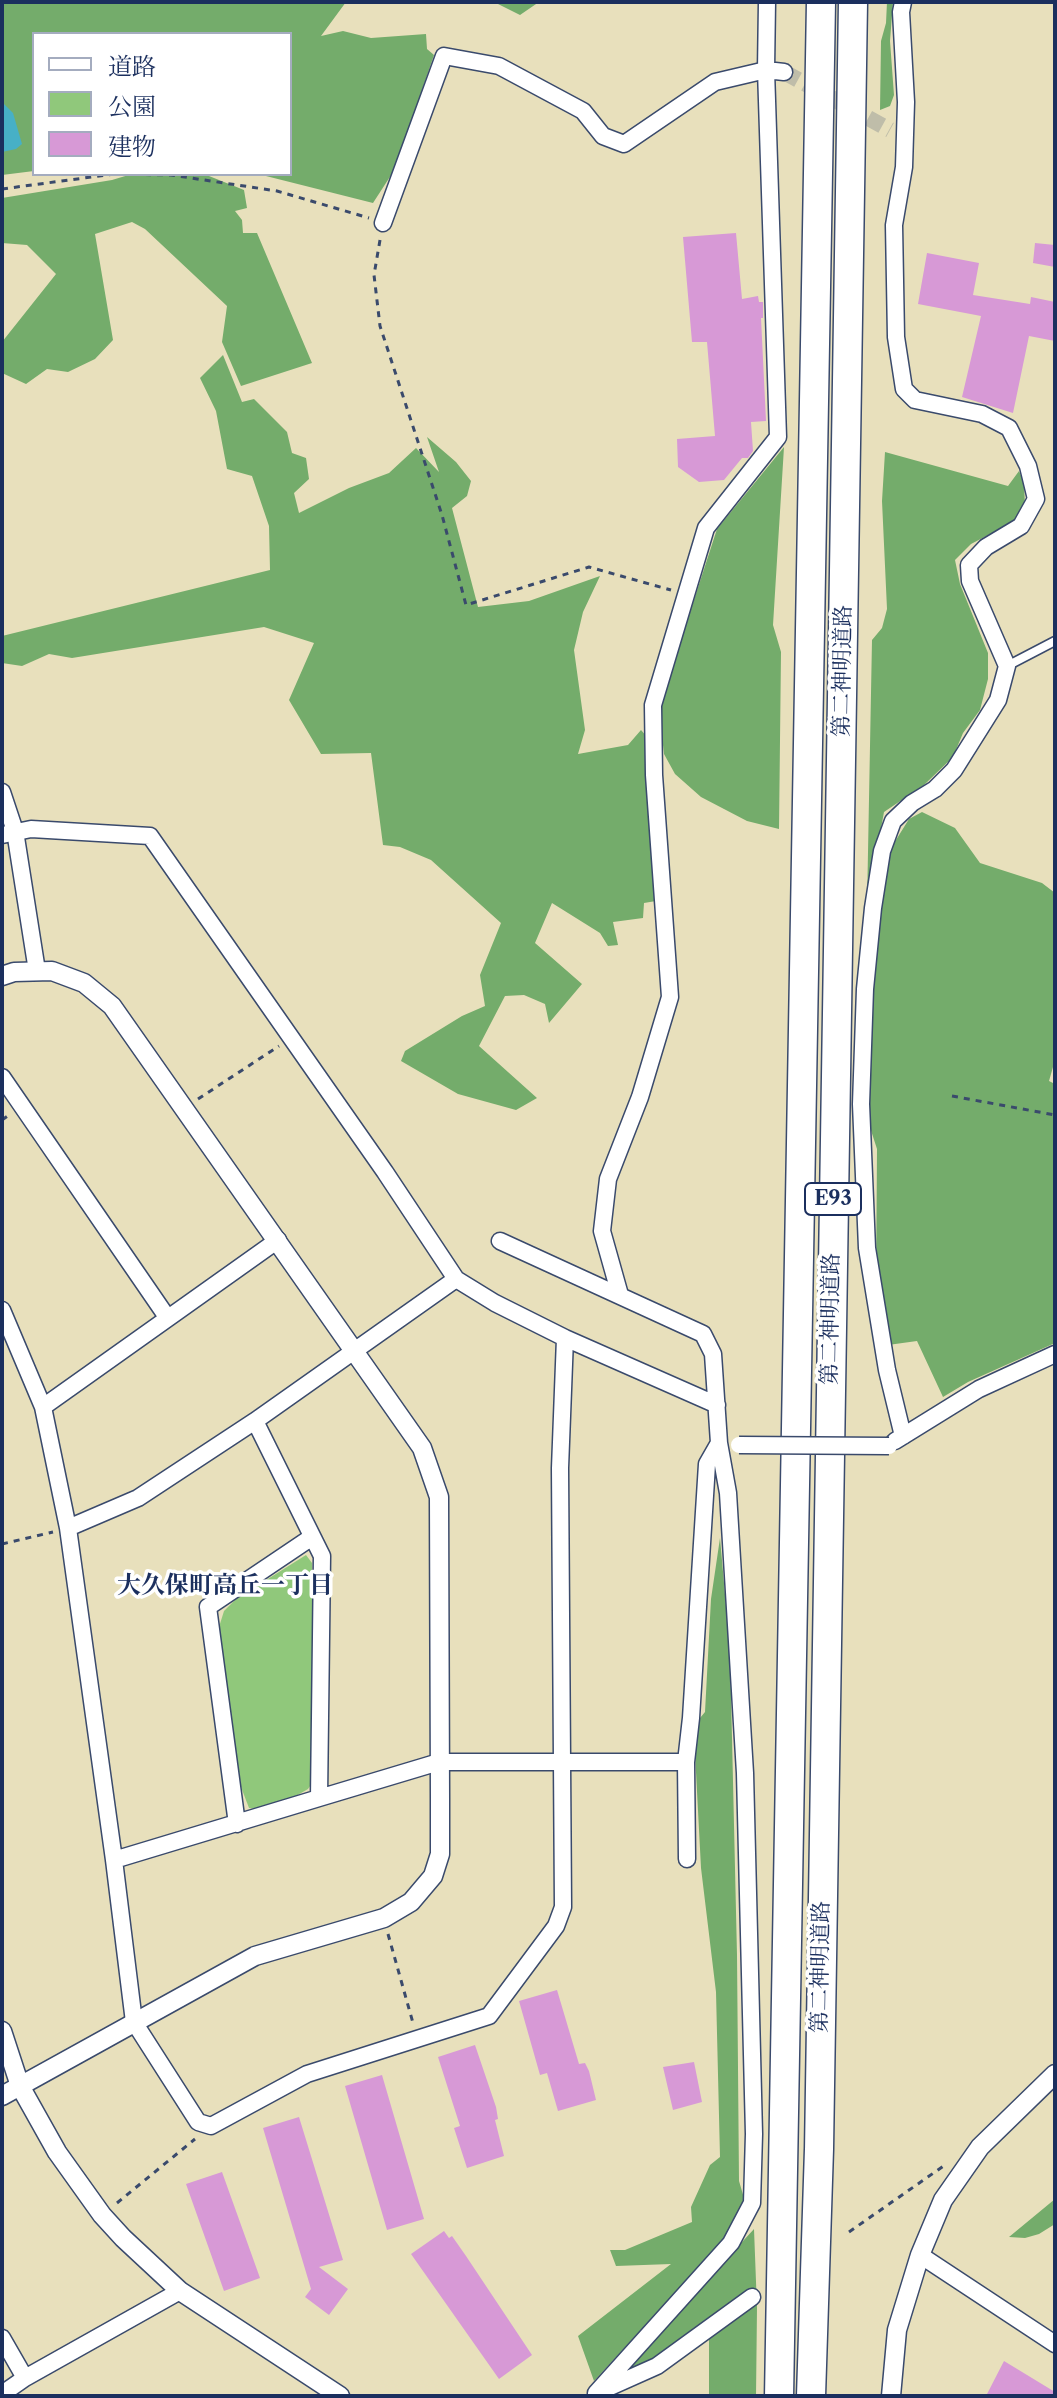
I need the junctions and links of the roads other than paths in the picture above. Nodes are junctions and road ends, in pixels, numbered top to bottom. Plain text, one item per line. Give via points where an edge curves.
1 (767, 2) edge
2 (820, 2) edge
3 (853, 2) edge
4 (872, 2) edge
5 (903, 2) edge
6 (766, 70) junction
7 (784, 72) tunnel mouth
8 (852, 89) junction
9 (383, 223) road end
10 (1055, 641) edge
11 (1007, 666) junction
12 (2, 792) edge
13 (9, 833) edge
14 (37, 971) junction
15 (2, 976) edge
16 (2, 1077) edge
17 (278, 1240) junction
18 (500, 1241) dead end
19 (456, 1279) junction
20 (620, 1295) junction
21 (2, 1310) edge
22 (167, 1317) junction
23 (565, 1338) junction
24 (354, 1350) junction
25 (1055, 1354) edge
26 (717, 1405) junction
27 (43, 1407) junction
28 (255, 1421) junction
29 (903, 1436) junction
30 (719, 1443) junction
31 (68, 1528) junction
32 (312, 1537) junction
33 (564, 1760) junction
34 (439, 1762) junction
35 (686, 1762) junction
36 (319, 1798) junction
37 (237, 1824) junction
38 (687, 1859) dead end
39 (114, 1860) junction
40 (134, 2022) junction
41 (2, 2031) edge
42 (1055, 2074) edge
43 (20, 2086) junction
44 (2, 2096) edge
45 (920, 2255) junction
46 (180, 2291) junction
47 (752, 2297) dead end
48 (2, 2338) edge
49 (1055, 2344) edge
50 (25, 2378) junction
51 (2, 2394) edge
52 (593, 2394) edge
53 (340, 2396) edge
54 (779, 2396) edge
55 (811, 2396) edge
56 (891, 2396) edge

1 - 6 street
2 - 54 highway, 第二神明道路 / E93
3 - 8 highway, 第二神明道路 / E93
4 - 8 highway via 865,57
5 - 11 street via 906,102 897,131 904,167 894,225 896,337 904,389 915,400 982,414 1009,428 1028,466 1036,499 1021,526 986,547 969,565 970,581
6 - 7 street
6 - 9 street via 715,82 624,144 603,136 583,111 499,66 444,56
6 - 20 street via 778,437 706,528 653,705 670,997 608,1179 602,1231
8 - 55 highway, 第二神明道路 / E93
10 - 11 lane
11 - 29 street via 998,700 954,770 893,821 873,908 861,1104 867,1248
12 - 13 street
13 - 14 street
13 - 19 street via 31,829 150,836
14 - 15 street
14 - 17 street via 84,983 112,1006
16 - 22 street
17 - 22 street
17 - 24 street
18 - 20 street
19 - 23 street
19 - 24 street
20 - 26 street via 703,1334 713,1354
21 - 27 street
22 - 27 street
23 - 26 street
23 - 33 street via 560,1468
24 - 28 street
24 - 34 street via 422,1448 439,1497
25 - 29 street via 979,1389
26 - 30 street
27 - 31 street
28 - 31 street via 138,1498
28 - 32 street
29 - 30 street, bridge via 889,1446
30 - 35 street via 707,1464
30 - 52 street via 728,1493 745,1773 752,2203 731,2243
31 - 39 street
32 - 36 street via 322,1556
32 - 37 street via 208,1607
33 - 34 street
33 - 35 street
33 - 40 street via 563,1907 556,1926 489,2016 307,2074 211,2126 198,2122
34 - 36 street
34 - 40 street via 440,1854 433,1876 411,1902 384,1918 255,1956
35 - 38 street
36 - 37 street
37 - 39 street
39 - 40 street
40 - 43 street
41 - 43 street
42 - 45 street via 980,2147 943,2200
43 - 44 street
43 - 46 street via 57,2152 102,2215
45 - 49 street
45 - 56 street via 897,2330
46 - 50 street
46 - 53 street
47 - 52 street via 657,2366
48 - 50 street
50 - 51 street

